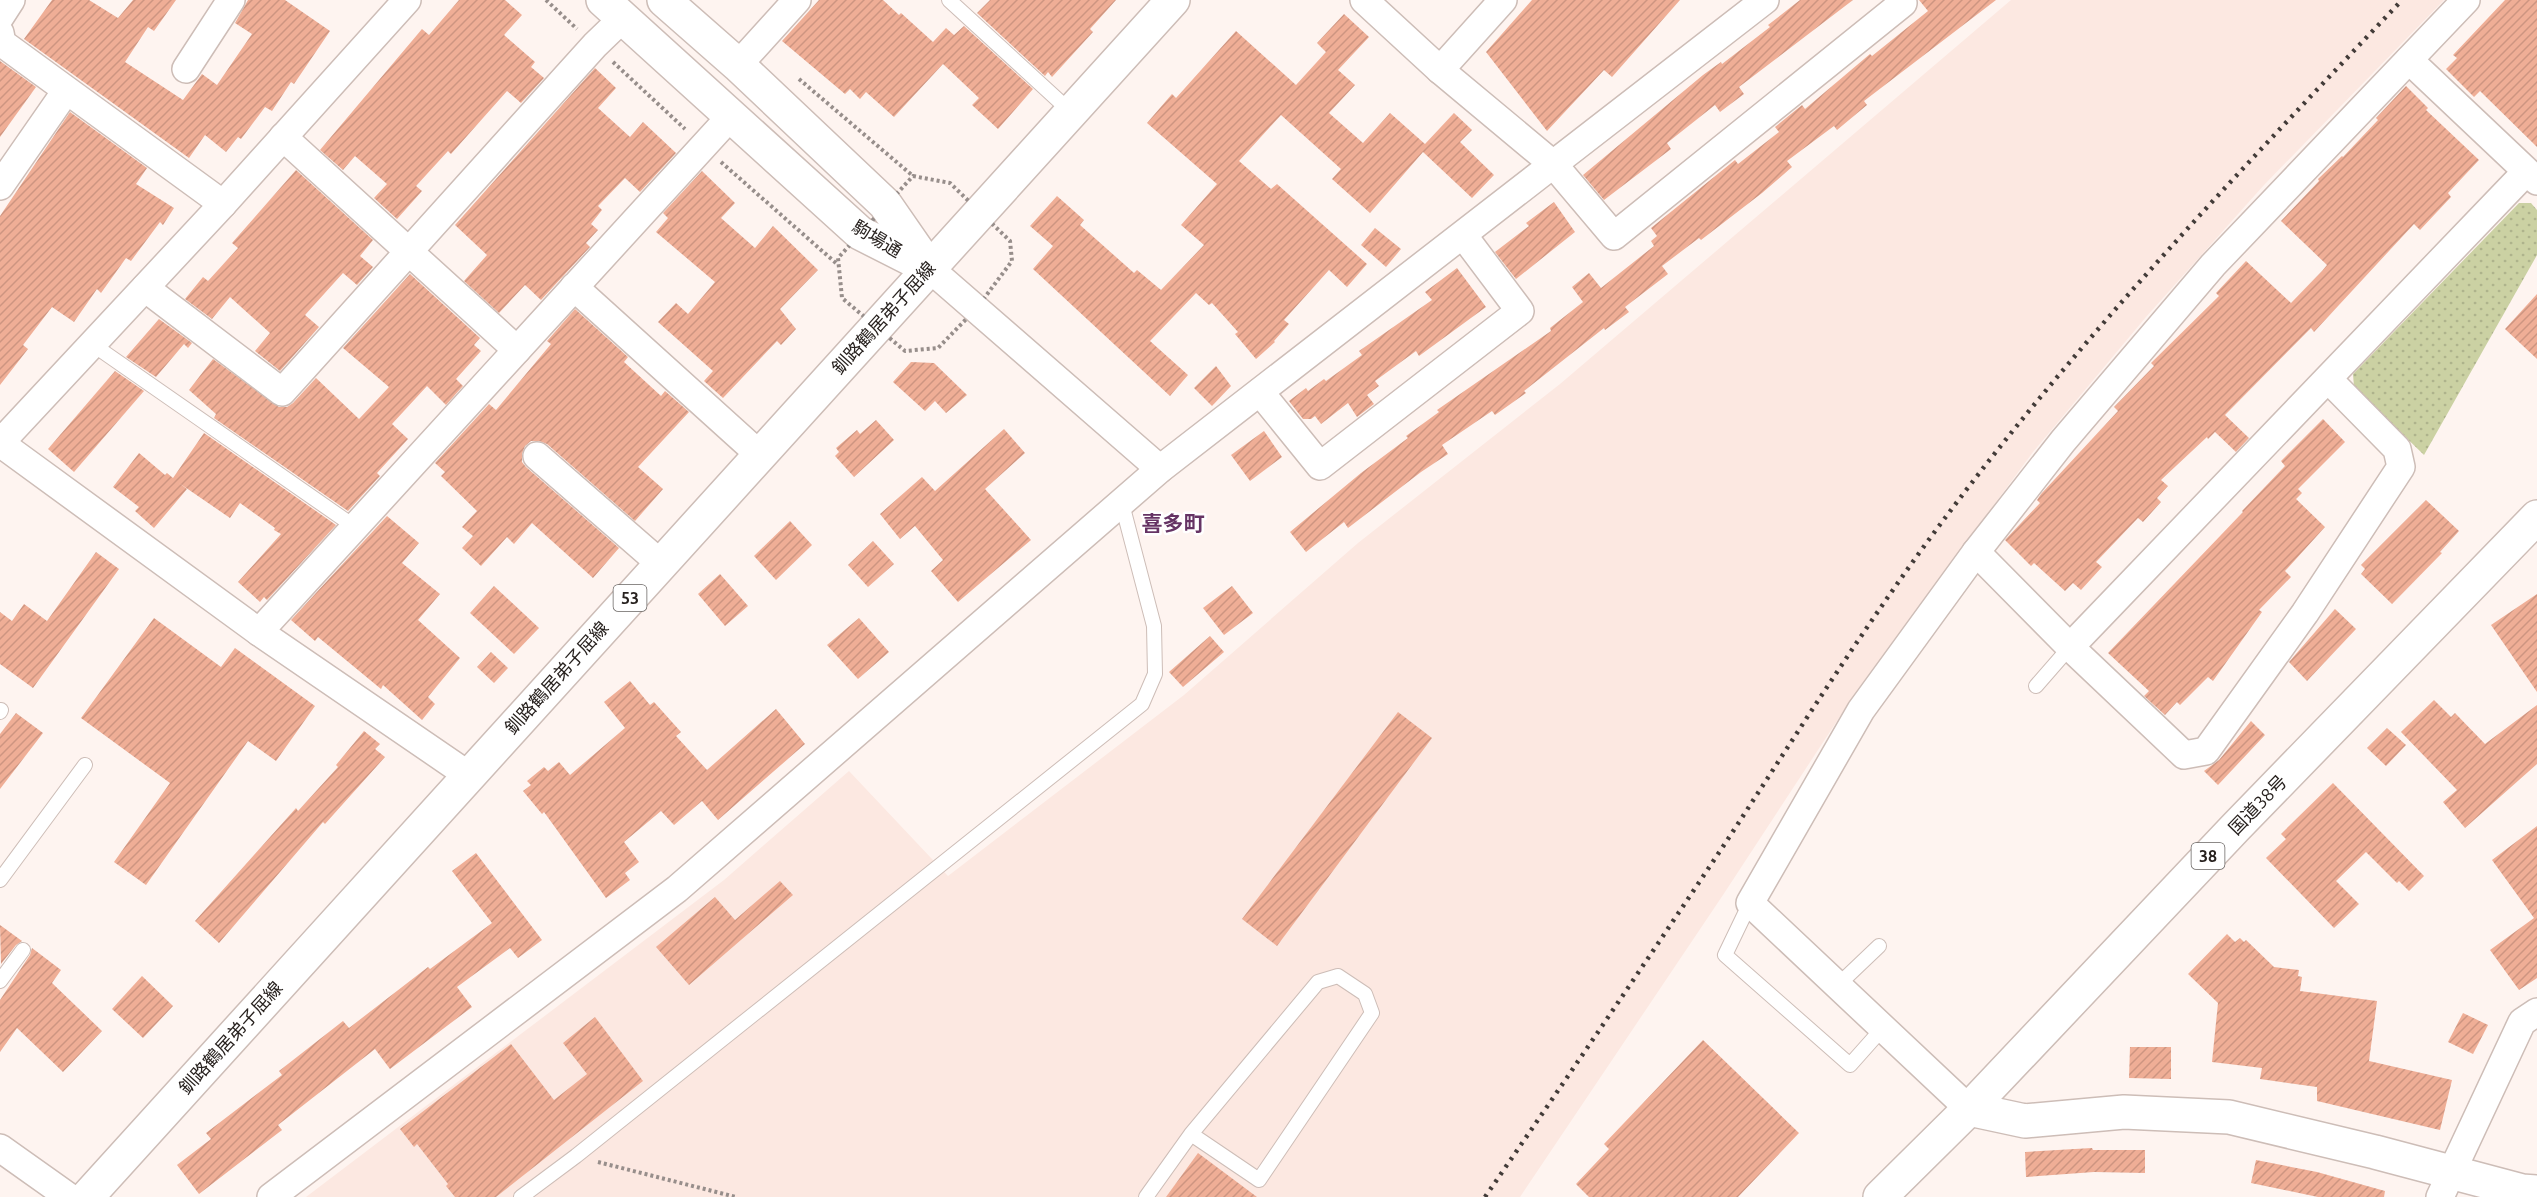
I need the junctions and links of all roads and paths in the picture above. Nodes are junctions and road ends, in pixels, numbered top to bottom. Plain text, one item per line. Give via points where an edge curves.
1 (11, 0) edge
2 (231, 0) edge
3 (407, 0) edge
4 (664, 0) edge
5 (797, 0) edge
6 (949, 0) edge
7 (1364, 0) edge
8 (1503, 0) edge
9 (1765, 0) edge
10 (1901, 0) edge
11 (2466, 0) edge
12 (1170, 1) edge
13 (613, 9) edge
14 (0, 16) edge
15 (0, 33) edge
16 (2409, 60) junction
17 (738, 65) junction
18 (186, 69) dead end
19 (1440, 70) junction
20 (794, 75) dead end
21 (66, 91) junction
22 (1071, 112) junction
23 (731, 116) junction
24 (283, 137) junction
25 (1554, 165) junction
26 (912, 176) dead end
27 (2531, 177) edge
28 (0, 186) edge
29 (223, 204) junction
30 (1463, 235) junction
31 (408, 252) junction
32 (929, 267) junction
33 (574, 287) junction
34 (144, 288) junction
35 (92, 344) junction
36 (517, 350) junction
37 (2328, 379) junction
38 (1260, 392) junction
39 (0, 443) edge
40 (760, 455) junction
41 (537, 456) dead end
42 (1160, 470) junction
43 (1122, 504) junction
44 (2537, 517) edge
45 (355, 527) junction
46 (1976, 552) junction
47 (661, 564) junction
48 (259, 632) junction
49 (2070, 647) junction
50 (2036, 686) dead end
51 (85, 765) dead end
52 (468, 775) junction
53 (0, 880) edge
54 (1750, 903) junction
55 (1879, 946) dead end
56 (23, 950) dead end
57 (0, 981) edge
58 (1837, 986) junction
59 (2537, 1011) edge
60 (1882, 1029) junction
61 (1969, 1109) junction
62 (1191, 1134) junction
63 (0, 1148) edge
64 (576, 1156) junction
65 (2446, 1185) edge
66 (2537, 1192) edge
67 (69, 1197) edge
68 (87, 1197) edge
69 (272, 1197) edge
70 (522, 1197) edge
71 (736, 1197) edge
72 (1146, 1197) edge
73 (1880, 1197) edge

1 - 14 street
2 - 18 street
3 - 24 street
4 - 17 main road, 駒場通
5 - 17 street
6 - 22 lane
7 - 19 street
8 - 19 street
9 - 25 street
10 - 25 street via 1903,3 1614,236
11 - 16 street
12 - 22 main road, 釧路鶴居弟子屈線 / 53
13 - 23 main road, 駒場通
13 - 31 street via 595,45
15 - 21 street via 2,43
16 - 27 street
16 - 46 street via 2213,266 2062,441
17 - 32 main road, 駒場通 via 885,204
19 - 25 street
20 - 26 path
21 - 28 street
21 - 29 street
22 - 32 main road, 釧路鶴居弟子屈線 / 53
23 - 32 main road, 駒場通 via 860,233
23 - 33 street
24 - 29 street
24 - 31 street
25 - 30 street
27 - 37 street
29 - 34 street
30 - 38 street
30 - 38 street via 1520,311 1320,466
31 - 34 street via 282,392
31 - 36 street
32 - 40 main road, 釧路鶴居弟子屈線 / 53
32 - 42 street
33 - 36 street
33 - 40 street
34 - 35 street
35 - 39 street
35 - 45 lane
36 - 45 street
37 - 49 street
37 - 49 street via 2397,449 2401,467 2305,613 2206,751 2184,755
38 - 42 street
39 - 48 street
40 - 47 main road, 釧路鶴居弟子屈線 / 53
41 - 47 street
42 - 43 street
43 - 64 lane via 1154,626 1155,674 1142,704
43 - 69 street via 677,889
44 - 61 main road, 国道38号 / 38
45 - 48 street
46 - 49 street
46 - 54 street via 1861,710
47 - 52 main road, 釧路鶴居弟子屈線 / 53
48 - 52 street
49 - 50 lane
51 - 53 lane
52 - 68 main road, 釧路鶴居弟子屈線 / 53
54 - 58 street
54 - 60 lane via 1725,955 1850,1065
55 - 58 lane
56 - 57 lane
58 - 60 street
59 - 65 street via 2523,1022
60 - 61 street
61 - 65 main road via 2025,1121 2124,1112 2229,1118 2375,1152
61 - 73 main road, 国道38号 / 38
62 - 62 lane via 1318,982 1338,976 1365,994 1372,1013 1259,1180
62 - 72 lane
63 - 67 street
64 - 70 lane
64 - 71 path
65 - 66 main road

